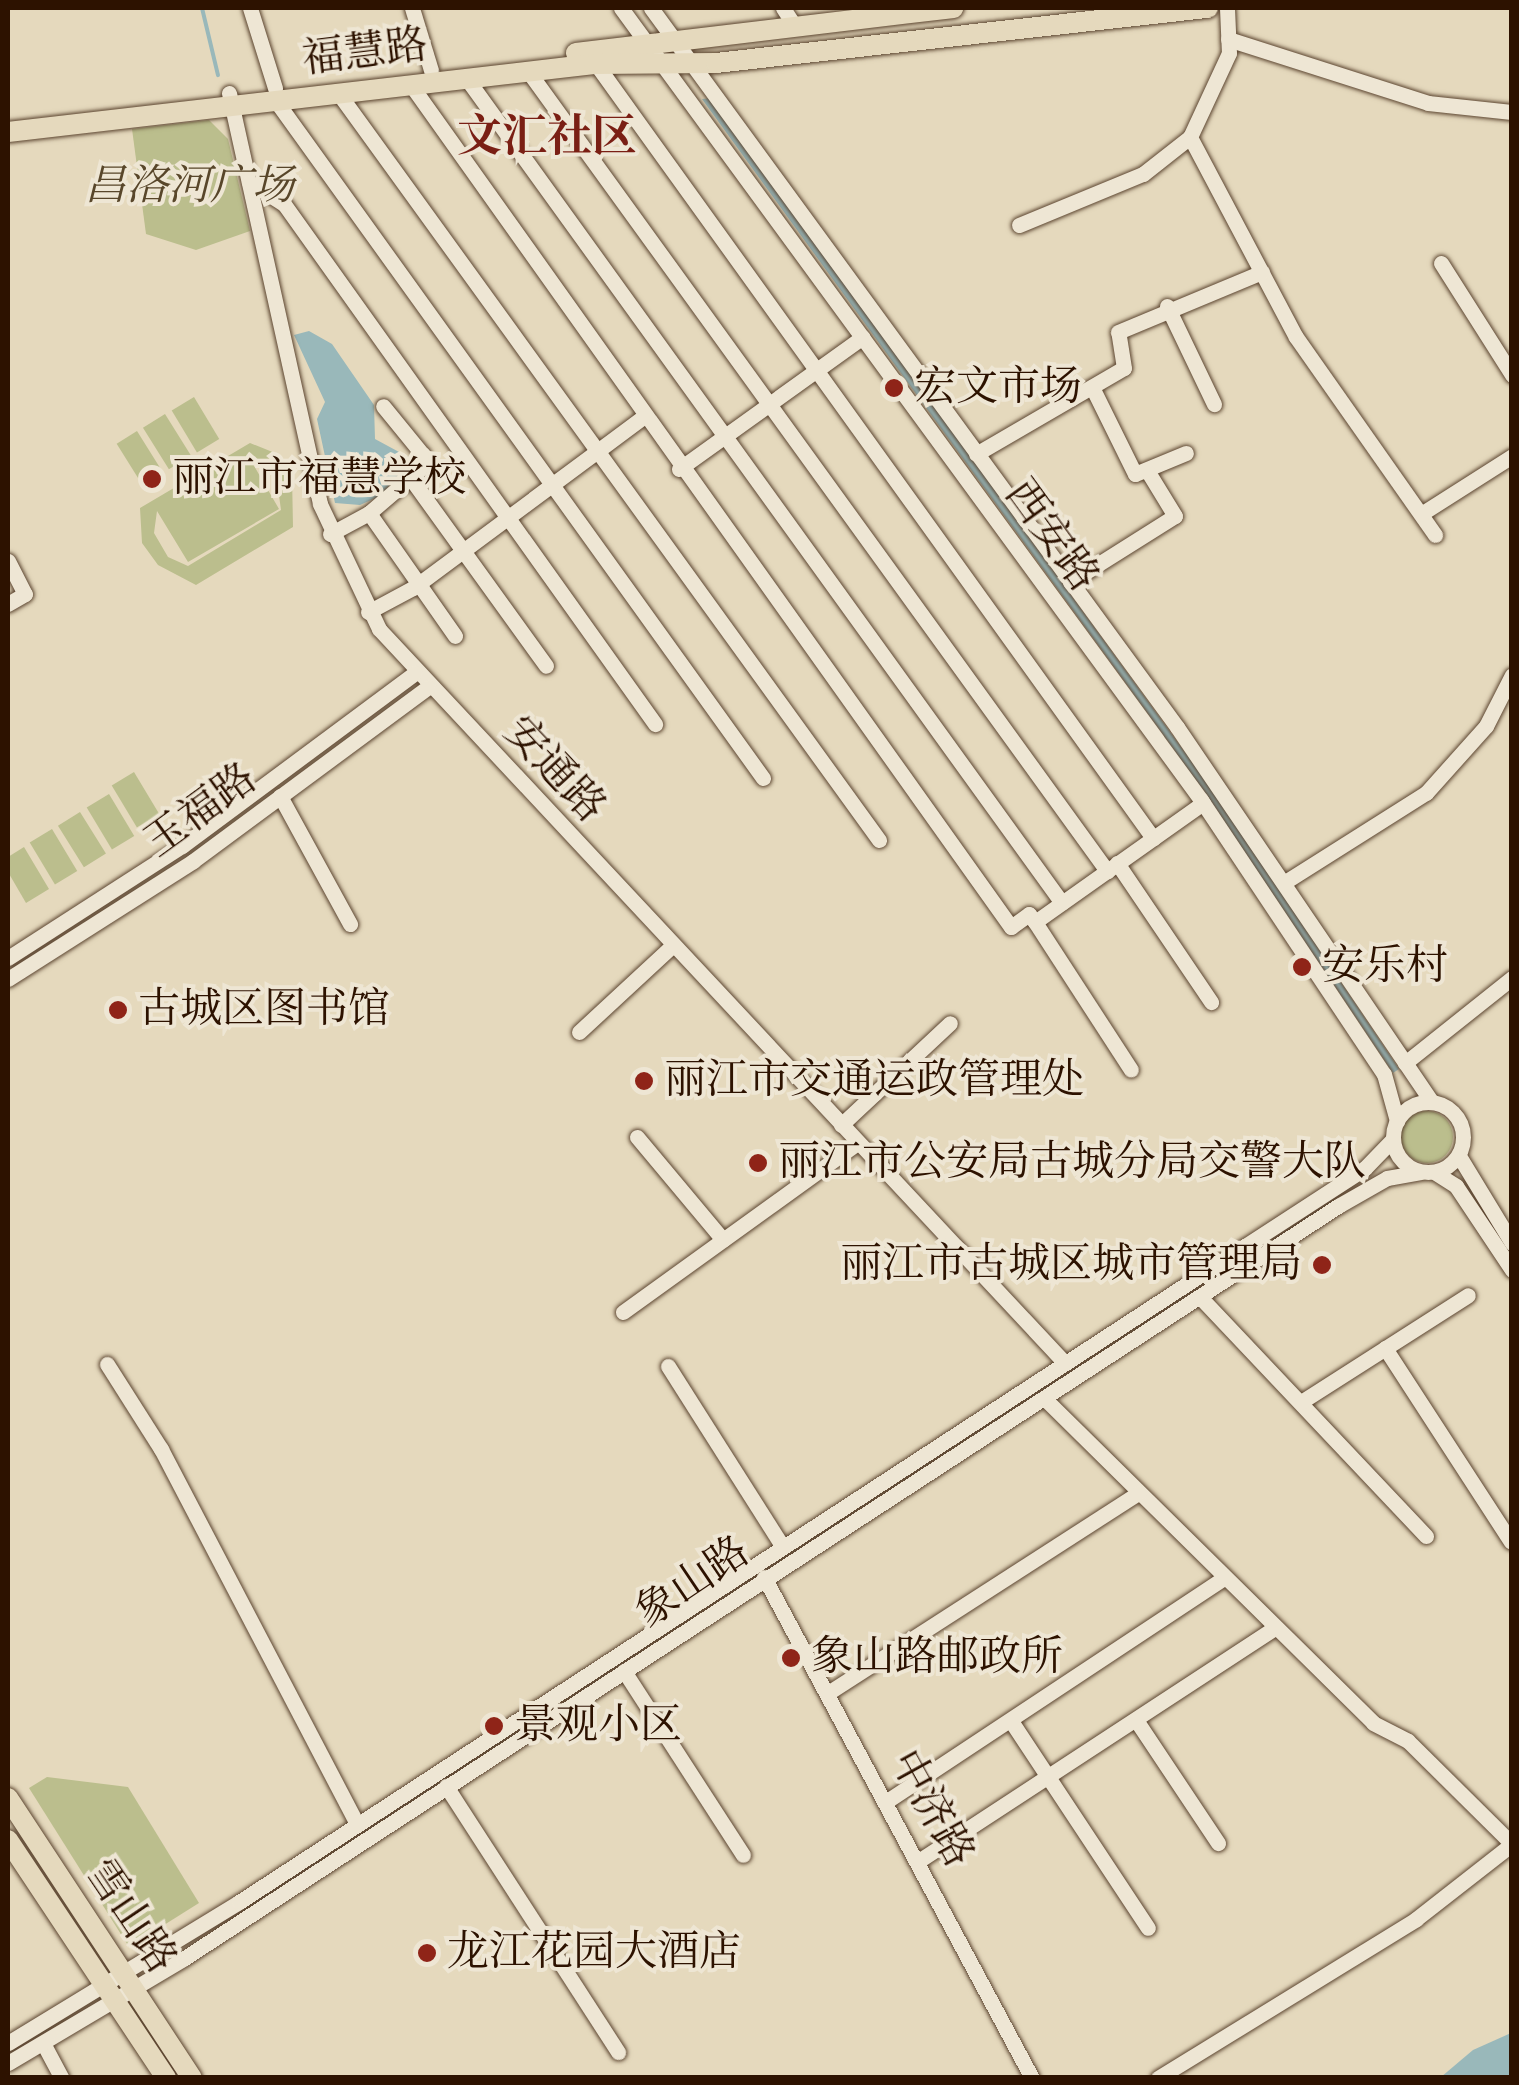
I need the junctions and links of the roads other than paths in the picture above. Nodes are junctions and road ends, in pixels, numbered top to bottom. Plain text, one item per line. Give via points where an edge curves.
1 (250, 8) edge
2 (412, 8) edge
3 (621, 8) edge
4 (651, 8) edge
5 (953, 8) edge
6 (1208, 8) edge
7 (1226, 8) edge
8 (839, 14) edge
9 (788, 16) edge
10 (1228, 38) junction
11 (675, 40) junction
12 (648, 44) junction
13 (662, 63) junction
14 (692, 63) junction
15 (596, 64) junction
16 (432, 70) junction
17 (528, 71) junction
18 (467, 78) junction
19 (410, 85) junction
20 (276, 94) junction
21 (339, 94) junction
22 (230, 100) junction
23 (1512, 112) edge
24 (8, 119) edge
25 (8, 132) edge
26 (1190, 138) junction
27 (249, 182) junction
28 (1019, 225) dead end
29 (1441, 262) dead end
30 (1262, 272) junction
31 (1167, 306) junction
32 (863, 337) junction
33 (815, 372) junction
34 (1512, 375) edge
35 (1092, 387) junction
36 (770, 404) junction
37 (1214, 404) dead end
38 (384, 406) dead end
39 (642, 418) junction
40 (725, 436) junction
41 (598, 451) junction
42 (1186, 453) dead end
43 (976, 454) junction
44 (1512, 456) edge
45 (679, 469) junction
46 (1148, 472) junction
47 (412, 480) junction
48 (552, 485) junction
49 (370, 513) junction
50 (1421, 514) junction
51 (508, 518) junction
52 (330, 534) junction
53 (1435, 535) dead end
54 (463, 551) junction
55 (8, 560) edge
56 (1070, 582) junction
57 (419, 584) junction
58 (8, 604) edge
59 (368, 612) junction
60 (455, 636) dead end
61 (546, 666) dead end
62 (415, 673) junction
63 (1512, 674) edge
64 (428, 686) junction
65 (655, 724) dead end
66 (763, 778) dead end
67 (280, 796) junction
68 (1202, 803) junction
69 (1153, 838) junction
70 (879, 840) dead end
71 (1112, 867) junction
72 (1285, 882) junction
73 (1062, 902) junction
74 (1034, 922) junction
75 (350, 924) dead end
76 (672, 946) junction
77 (8, 958) edge
78 (1512, 978) edge
79 (8, 979) edge
80 (1212, 1002) dead end
81 (950, 1023) dead end
82 (579, 1032) dead end
83 (1404, 1064) junction
84 (1132, 1070) dead end
85 (1432, 1102) junction
86 (1397, 1121) junction
87 (840, 1125) junction
88 (637, 1137) dead end
89 (1393, 1139) junction
90 (857, 1142) junction
91 (1458, 1156) junction
92 (1427, 1172) junction
93 (722, 1240) junction
94 (1512, 1244) edge
95 (1512, 1270) edge
96 (1468, 1295) dead end
97 (1200, 1296) junction
98 (623, 1312) dead end
99 (1385, 1348) junction
100 (107, 1364) dead end
101 (1065, 1364) junction
102 (668, 1366) dead end
103 (1044, 1398) junction
104 (1301, 1402) junction
105 (1138, 1493) junction
106 (1426, 1536) dead end
107 (1511, 1542) edge
108 (783, 1547) junction
109 (764, 1577) junction
110 (1224, 1579) junction
111 (1274, 1628) junction
112 (624, 1670) junction
113 (828, 1693) junction
114 (1136, 1720) junction
115 (1011, 1721) junction
116 (1049, 1778) junction
117 (446, 1786) junction
118 (8, 1798) edge
119 (887, 1801) junction
120 (358, 1824) junction
121 (8, 1840) edge
122 (1218, 1843) dead end
123 (1512, 1844) edge
124 (742, 1854) dead end
125 (920, 1860) junction
126 (1148, 1928) dead end
127 (128, 1982) junction
128 (110, 1994) junction
129 (8, 2042) edge
130 (43, 2043) junction
131 (618, 2052) dead end
132 (8, 2063) edge
133 (62, 2078) edge
134 (166, 2078) edge
135 (192, 2078) edge
136 (1032, 2078) edge
137 (1158, 2078) edge

1 - 20 street
2 - 16 street
3 - 12 street, 西安路
4 - 11 street, 西安路
5 - 8 main road, 福慧路
6 - 14 main road, 福慧路
7 - 10 street
8 - 9 main road, 福慧路
9 - 11 main road, 福慧路
10 - 23 street via 1428,103
10 - 26 street
11 - 12 main road, 福慧路
11 - 14 street, 西安路
12 - 13 street, 西安路
12 - 16 main road, 福慧路
13 - 14 main road, 福慧路
13 - 15 main road, 福慧路
13 - 32 street, 西安路
14 - 43 street, 西安路
15 - 17 main road, 福慧路
15 - 33 street
16 - 20 main road, 福慧路
17 - 18 main road, 福慧路
17 - 36 street
18 - 19 main road, 福慧路
18 - 40 street
19 - 21 main road, 福慧路
19 - 39 street
20 - 21 main road, 福慧路
20 - 22 main road, 福慧路
20 - 48 street
21 - 41 street
22 - 24 main road, 福慧路
22 - 25 main road, 福慧路
22 - 27 street, 安通路
26 - 28 street via 1143,174
26 - 30 street
27 - 51 street via 284,204
27 - 52 street, 安通路
29 - 34 street
30 - 31 street
30 - 50 street via 1296,337
31 - 35 street via 1118,332 1124,368
31 - 37 street
32 - 33 street
32 - 68 street, 西安路
33 - 36 street
33 - 69 street
35 - 43 street
35 - 46 street via 1130,470
36 - 40 street
36 - 71 street
38 - 47 street via 422,455
39 - 41 street
39 - 45 street
40 - 45 street
40 - 73 street
41 - 48 street
41 - 70 street
42 - 46 street
43 - 56 street, 西安路
44 - 50 street
45 - 74 street via 1011,927 1029,914
46 - 56 street via 1176,516
47 - 49 street
47 - 54 street
48 - 51 street
48 - 66 street
49 - 52 street
49 - 57 street
50 - 53 street
51 - 54 street
51 - 65 street
52 - 59 street, 安通路
54 - 57 street
54 - 61 street
55 - 58 street via 25,594
56 - 72 street, 西安路
57 - 59 street
57 - 60 street
59 - 62 street, 安通路
62 - 64 street, 安通路
62 - 77 street, 玉福路 via 143,874
63 - 72 street via 1486,726 1426,794
64 - 67 street, 玉福路
64 - 76 street, 安通路
67 - 75 street
67 - 79 street, 玉福路 via 140,898
68 - 69 street
68 - 86 street, 西安路 via 1384,1074
69 - 71 street
71 - 73 street
71 - 80 street
72 - 83 street, 西安路
73 - 74 street
74 - 84 street
76 - 82 street
76 - 87 street, 安通路
78 - 83 street
81 - 87 street
83 - 85 street, 西安路
85 - 86 street
85 - 91 street via 1459,1120
86 - 89 street
87 - 90 street, 安通路
88 - 93 street
89 - 92 street via 1401,1160
89 - 101 street, 象山路 via 1365,1168
90 - 93 street
90 - 101 street, 安通路
91 - 92 street
91 - 94 street
92 - 95 street via 1456,1186
92 - 97 street, 象山路 via 1379,1181
93 - 98 street
96 - 99 street
97 - 103 street, 象山路
97 - 104 street
99 - 104 street
99 - 107 street
100 - 120 street via 161,1449
101 - 108 street, 象山路
102 - 108 street
103 - 105 street
103 - 109 street, 象山路
104 - 106 street
105 - 110 street
105 - 113 street
108 - 120 street, 象山路
109 - 112 street, 象山路
109 - 113 street, 中济路
110 - 111 street
110 - 115 street
111 - 114 street
111 - 123 street
112 - 117 street, 象山路
112 - 124 street
113 - 119 street, 中济路
114 - 116 street
114 - 122 street
115 - 116 street
115 - 119 street
116 - 125 street
116 - 126 street
117 - 127 street, 象山路
117 - 131 street
118 - 127 main road, 雪山路
119 - 125 street, 中济路
120 - 127 street, 象山路
121 - 128 main road, 雪山路
123 - 137 street via 1416,1919
125 - 136 street, 中济路
127 - 128 street, 象山路
127 - 135 main road, 雪山路
128 - 129 street, 象山路
128 - 130 street, 象山路
128 - 134 main road, 雪山路
130 - 132 street, 象山路
130 - 133 street

